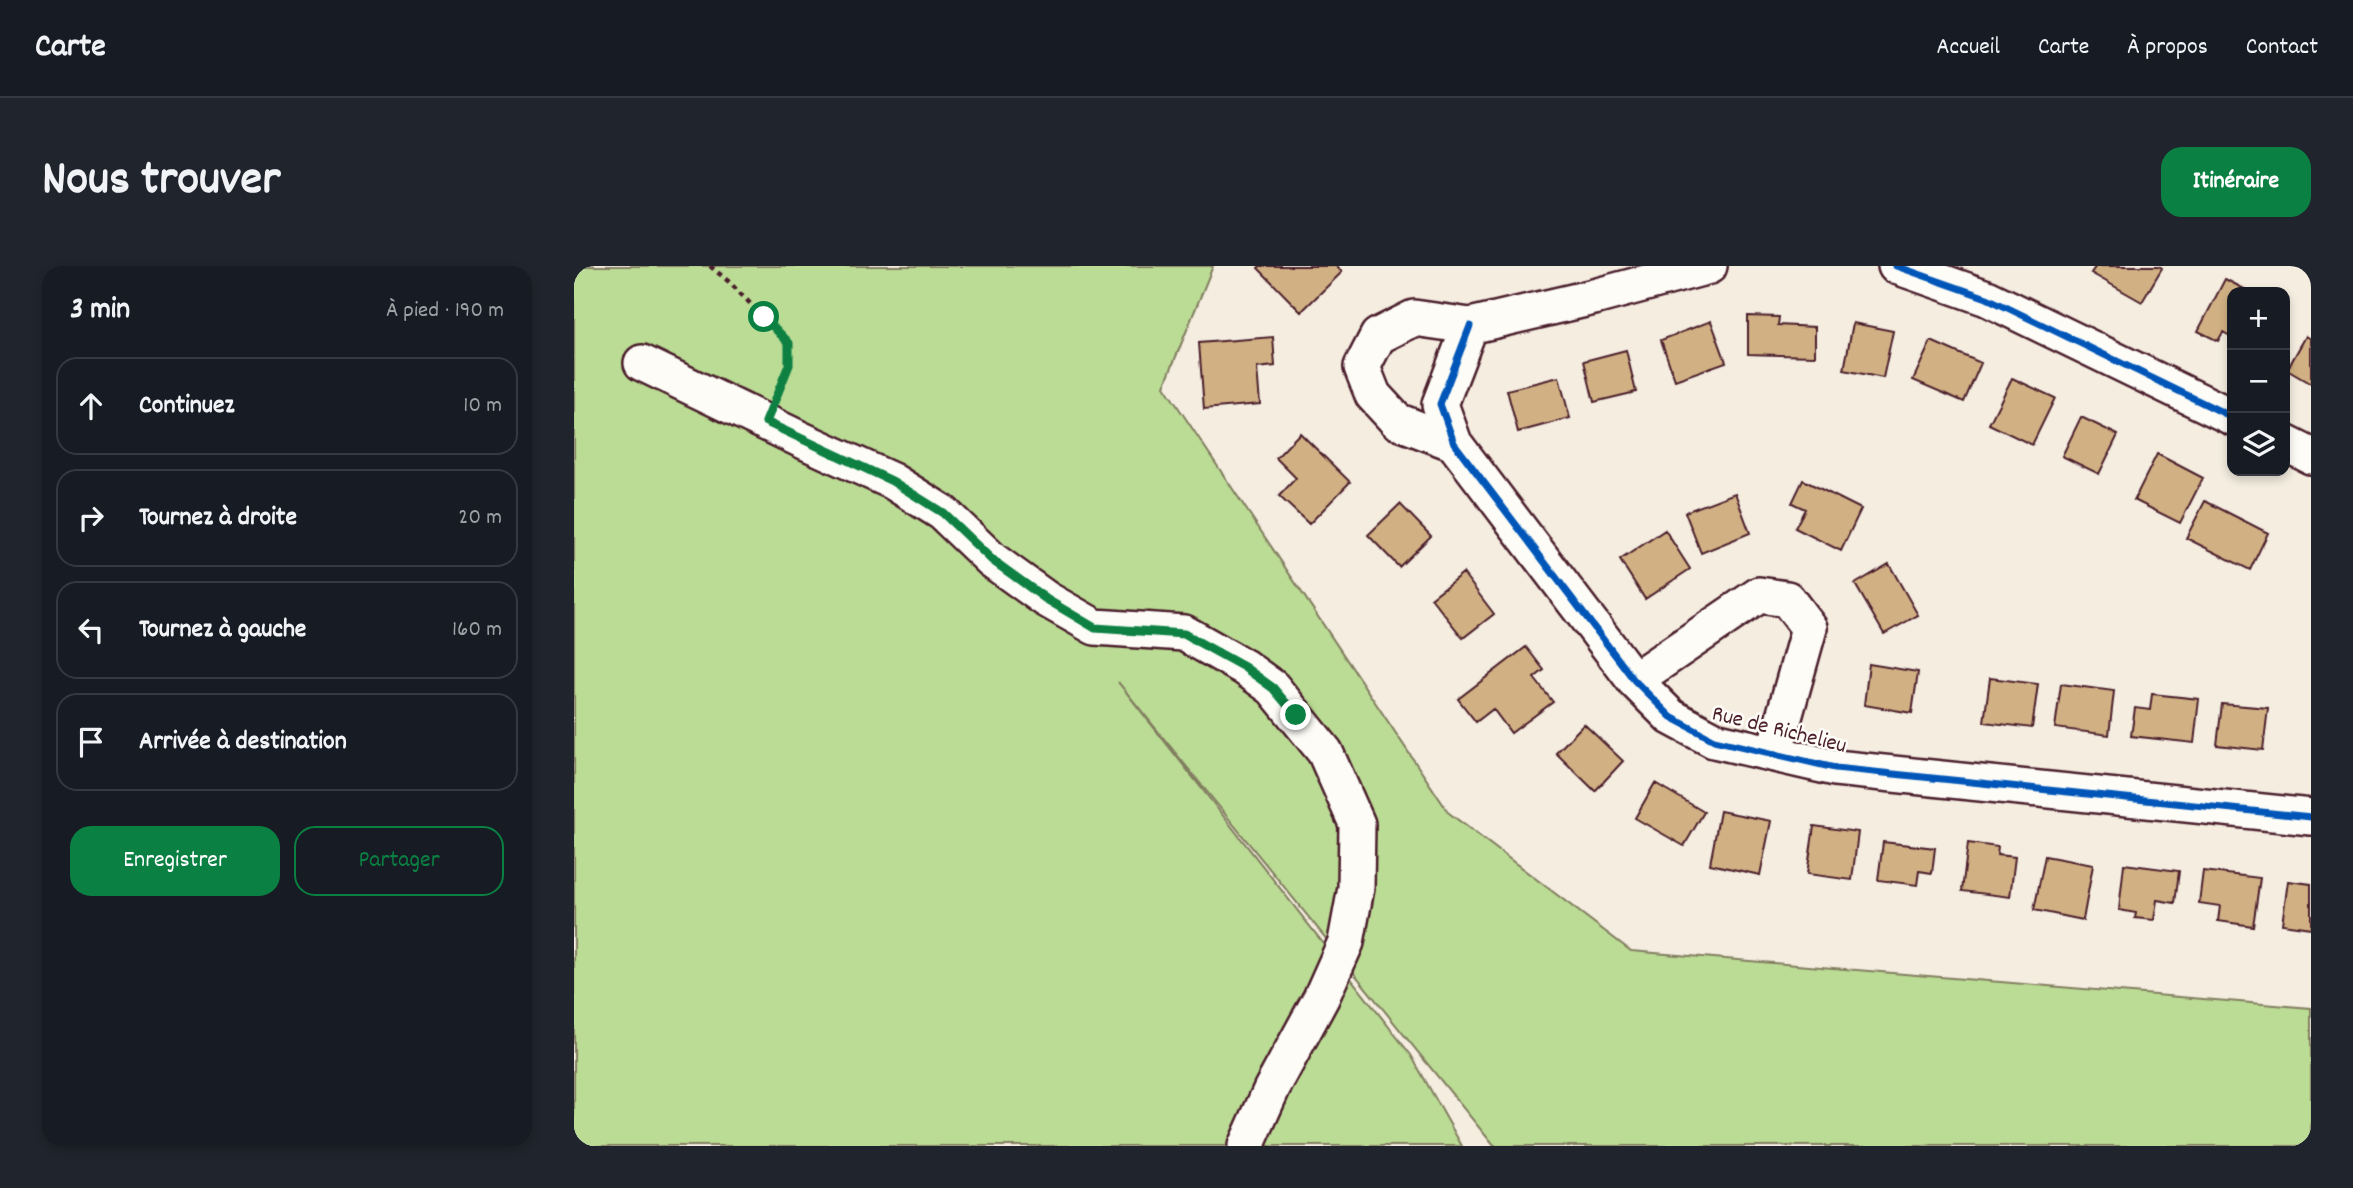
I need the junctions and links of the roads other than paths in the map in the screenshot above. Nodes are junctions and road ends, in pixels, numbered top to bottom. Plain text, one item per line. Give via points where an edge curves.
1 (1709, 266) edge
2 (1896, 266) edge
3 (1968, 266) edge
4 (1987, 298) junction
5 (1470, 326) junction
6 (642, 363) dead end
7 (2227, 415) edge
8 (1454, 443) junction
9 (2290, 446) edge
10 (2311, 456) edge
11 (1634, 680) junction
12 (1774, 753) junction
13 (2311, 817) edge
14 (1246, 1146) edge

1 - 5 street
2 - 4 street
3 - 4 street
4 - 7 street
5 - 8 street, Rue de Richelieu via 1440,404
5 - 8 street via 1414,318 1378,336 1362,368 1373,394 1397,421
6 - 14 street via 892,481 943,513 992,560 1095,628 1184,634 1244,667 1273,688 1325,752 1357,824 1356,888 1346,942
8 - 11 street, Rue de Richelieu
9 - 10 street
11 - 12 street, Rue de Richelieu via 1671,717 1714,740
11 - 12 street, Rue de Richelieu via 1759,595 1787,599 1809,628
12 - 13 street, Rue de Richelieu via 1835,768

